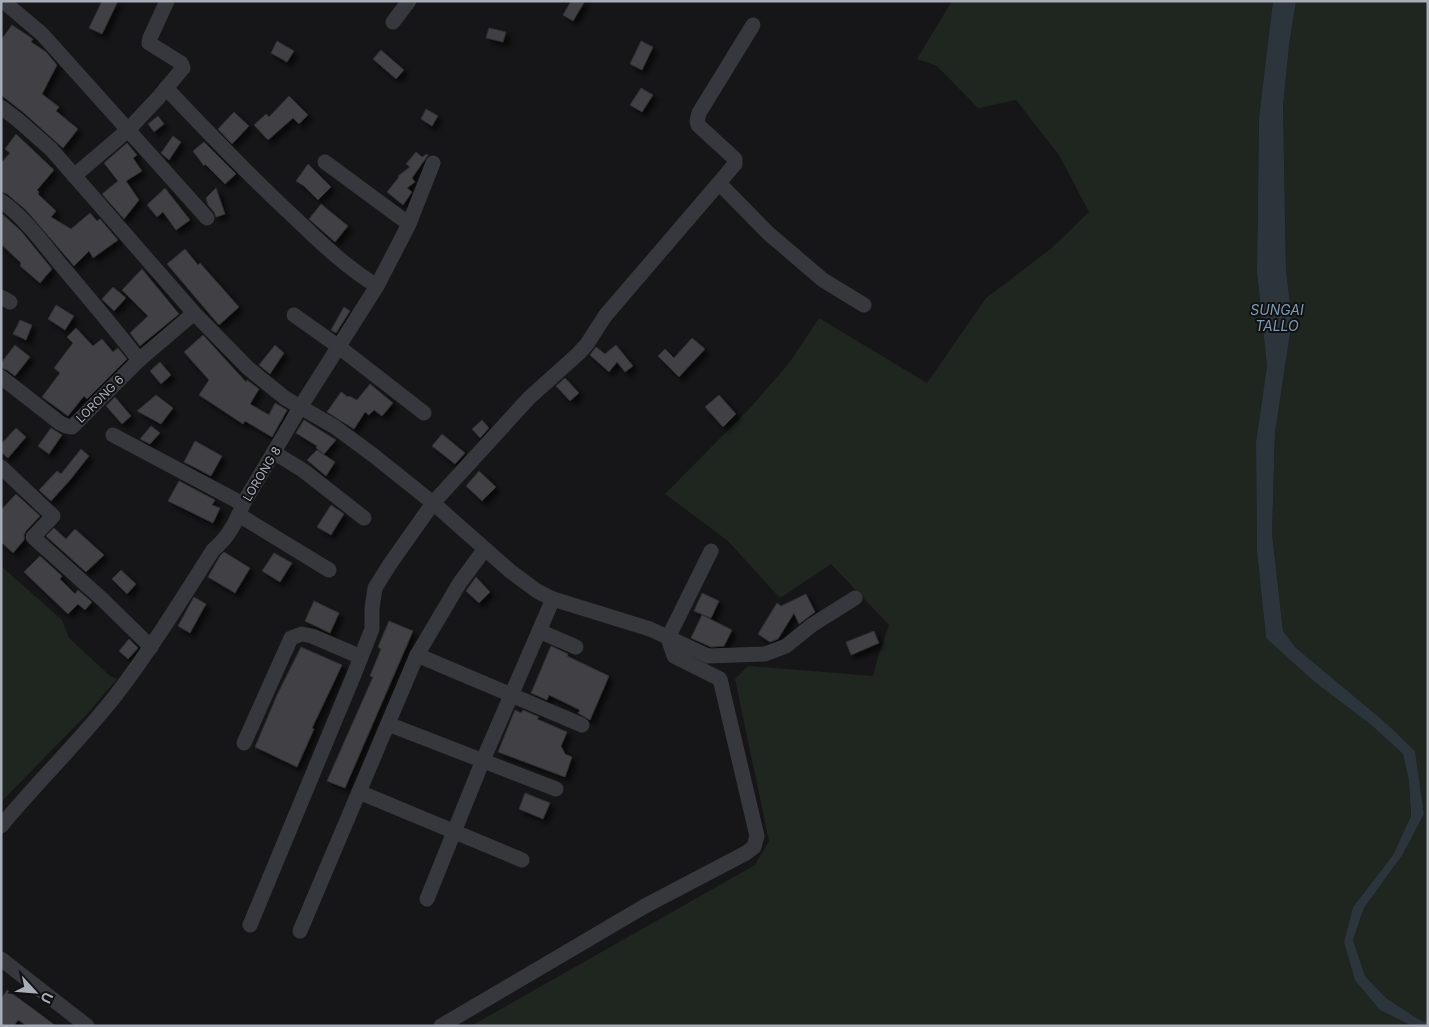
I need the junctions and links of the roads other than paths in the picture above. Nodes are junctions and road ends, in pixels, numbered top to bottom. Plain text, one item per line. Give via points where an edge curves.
1 (3, 1) edge
2 (167, 1) edge
3 (409, 1) edge
4 (393, 22) dead end
5 (753, 25) dead end
6 (166, 88) junction
7 (1, 107) edge
8 (128, 130) junction
9 (325, 162) dead end
10 (433, 163) dead end
11 (74, 176) junction
12 (719, 183) junction
13 (1, 201) edge
14 (207, 218) dead end
15 (409, 224) junction
16 (377, 286) junction
17 (864, 305) dead end
18 (194, 313) junction
19 (294, 315) dead end
20 (339, 347) junction
21 (140, 360) junction
22 (1, 377) edge
23 (301, 406) junction
24 (424, 413) dead end
25 (113, 435) dead end
26 (275, 453) junction
27 (1, 467) edge
28 (433, 503) junction
29 (241, 509) junction
30 (364, 518) dead end
31 (484, 550) junction
32 (711, 551) dead end
33 (329, 570) dead end
34 (855, 598) dead end
35 (553, 599) junction
36 (539, 631) junction
37 (668, 638) junction
38 (151, 647) junction
39 (576, 647) dead end
40 (417, 655) junction
41 (361, 657) junction
42 (511, 694) junction
43 (388, 724) junction
44 (582, 725) dead end
45 (244, 743) dead end
46 (483, 760) junction
47 (556, 789) dead end
48 (359, 792) junction
49 (1, 826) edge
50 (454, 832) junction
51 (522, 860) dead end
52 (427, 899) dead end
53 (250, 925) dead end
54 (300, 931) dead end
55 (1, 959) edge
56 (88, 1026) edge
57 (441, 1026) edge

1 - 8 street via 42,34
2 - 6 street via 149,43 181,63 183,68
3 - 4 street
5 - 12 street via 697,120 698,125 735,159 736,164
6 - 8 street
6 - 16 street via 288,212 338,258
7 - 11 street via 51,149
8 - 11 street
8 - 14 street
9 - 15 street
10 - 15 street, LORONG 8
11 - 18 street
12 - 17 street via 768,234 823,280
12 - 28 street via 605,316 579,353 529,398
13 - 21 street via 40,240
15 - 16 street, LORONG 8
16 - 20 street, LORONG 8
18 - 21 street, LORONG 6
18 - 23 street via 248,368 284,398
19 - 20 street
20 - 23 street, LORONG 8
20 - 24 street
21 - 22 street, LORONG 6 via 72,427 60,423
23 - 26 street, LORONG 8
23 - 28 street via 335,427
25 - 29 street
26 - 29 street, LORONG 8
26 - 30 street via 304,471
27 - 38 street via 53,516 34,538
28 - 31 street
28 - 41 street via 405,540 376,588 372,629
29 - 33 street
29 - 38 street, LORONG 8 via 223,542 213,550
31 - 35 street via 520,579
31 - 40 street via 459,584
32 - 37 street
34 - 37 street via 786,646 765,654 708,656
35 - 36 street
35 - 37 street via 630,622
36 - 39 street
36 - 42 street
37 - 57 street via 674,656 720,679 757,836 754,847 645,906
38 - 49 street, LORONG 8 via 110,702
40 - 42 street
40 - 43 street
41 - 45 street via 312,636 302,634 291,638
41 - 53 street
42 - 44 street
42 - 46 street
43 - 46 street
43 - 48 street
46 - 47 street
46 - 50 street
48 - 50 street
48 - 54 street
50 - 51 street
50 - 52 street
55 - 56 street

